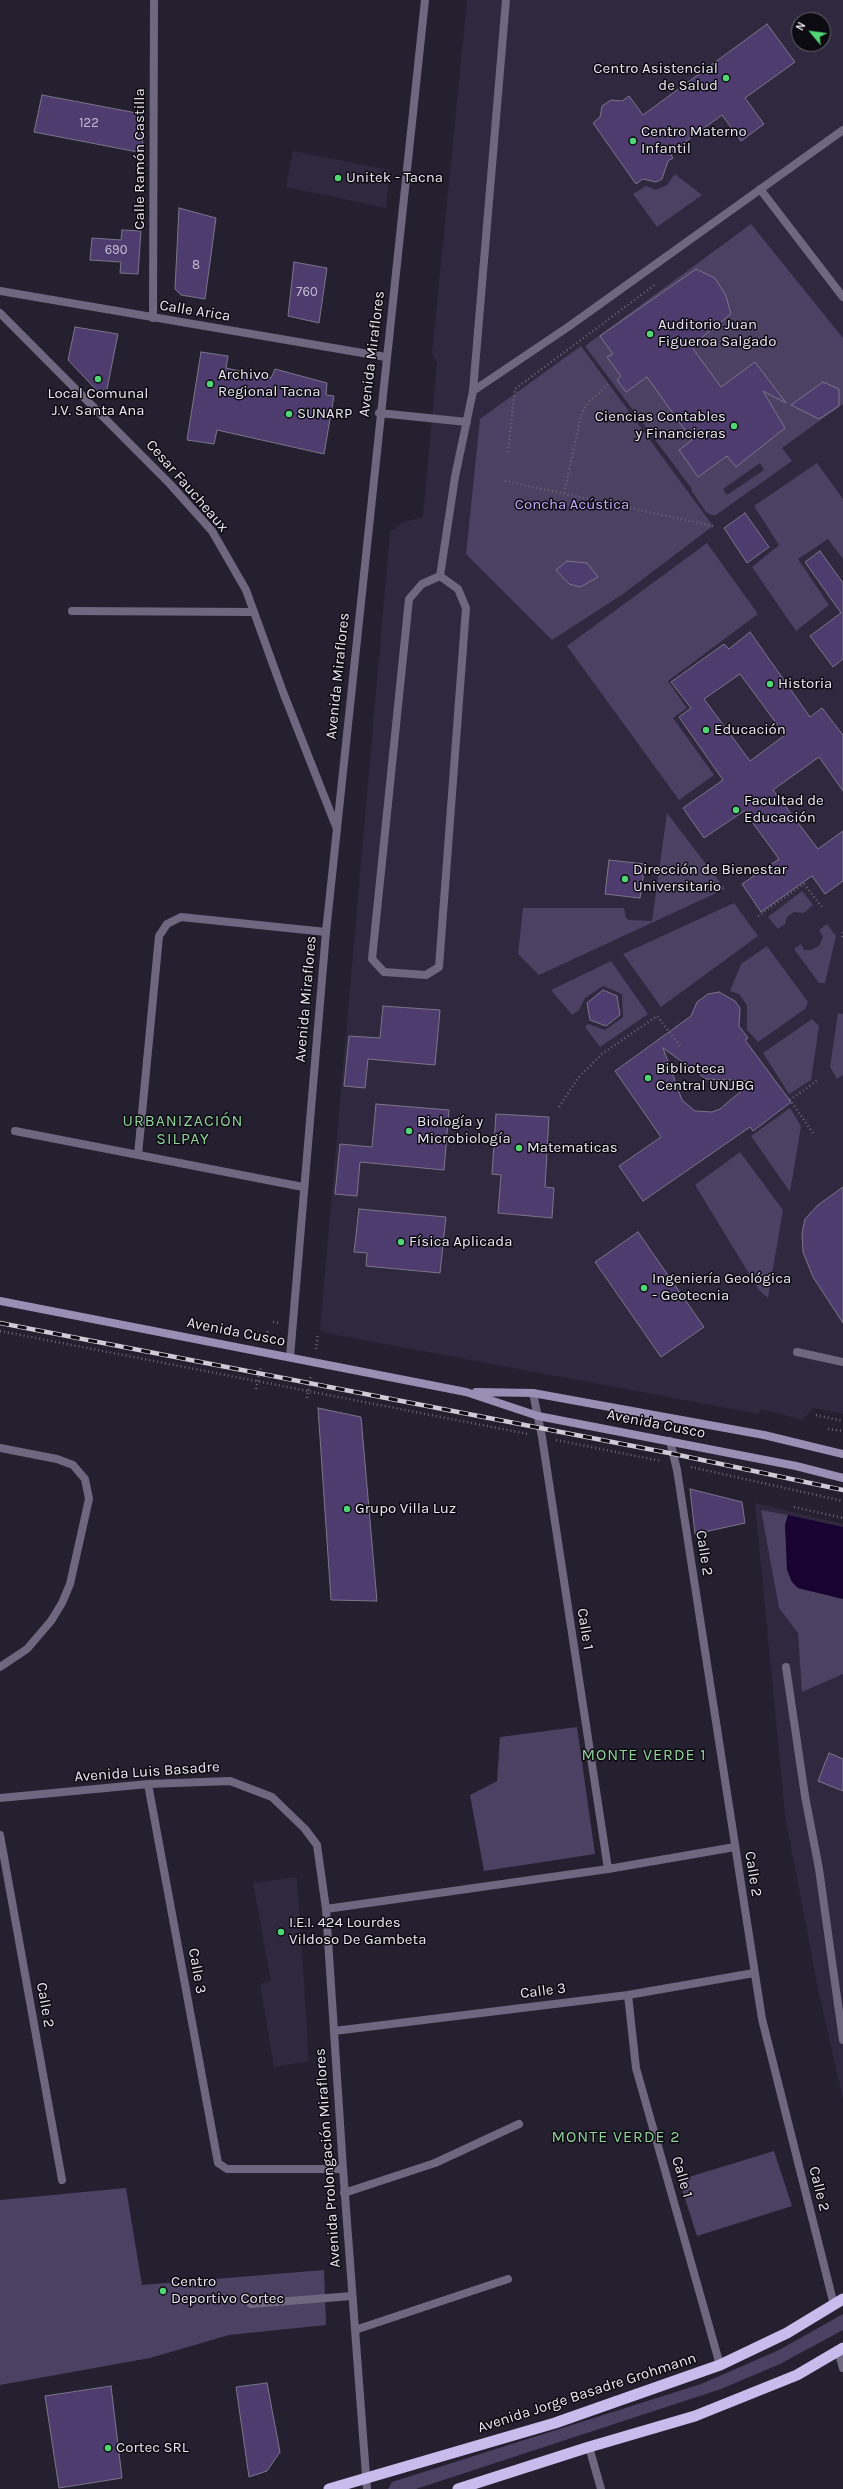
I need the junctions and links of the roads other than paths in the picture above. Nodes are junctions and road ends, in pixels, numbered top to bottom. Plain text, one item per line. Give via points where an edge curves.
1 (154, 0) edge
2 (425, 0) edge
3 (506, 0) edge
4 (843, 130) edge
5 (760, 189) junction
6 (0, 291) edge
7 (843, 297) edge
8 (0, 313) edge
9 (153, 318) junction
10 (386, 357) junction
11 (473, 391) junction
12 (379, 413) junction
13 (466, 422) junction
14 (440, 576) junction
15 (72, 611) dead end
16 (254, 612) junction
17 (337, 829) junction
18 (326, 932) junction
19 (15, 1131) dead end
20 (138, 1155) junction
21 (302, 1187) junction
22 (0, 1301) edge
23 (797, 1352) dead end
24 (290, 1357) junction
25 (843, 1362) edge
26 (466, 1392) junction
27 (533, 1393) junction
28 (538, 1416) junction
29 (670, 1441) junction
30 (0, 1448) edge
31 (843, 1454) edge
32 (843, 1478) edge
33 (0, 1667) edge
34 (786, 1667) dead end
35 (148, 1784) junction
36 (0, 1798) edge
37 (305, 1829) joint
38 (0, 1835) edge
39 (735, 1847) junction
40 (608, 1869) junction
41 (326, 1909) junction
42 (754, 1972) junction
43 (628, 1995) junction
44 (334, 2031) junction
45 (843, 2040) edge
46 (519, 2124) dead end
47 (342, 2169) junction
48 (62, 2180) dead end
49 (344, 2193) junction
50 (508, 2279) dead end
51 (352, 2296) junction
52 (838, 2302) edge
53 (251, 2304) dead end
54 (355, 2330) junction
55 (841, 2350) edge
56 (720, 2365) junction
57 (843, 2368) edge
58 (589, 2447) junction
59 (367, 2483) edge
60 (329, 2489) edge
61 (458, 2489) edge
62 (601, 2489) edge

1 - 9 street, Calle Ramón Castilla
2 - 10 street, Avenida Miraflores
3 - 11 street
4 - 5 street
5 - 7 street
5 - 11 street via 568,327
6 - 9 street, Calle Arica
8 - 16 street, Cesar Faucheaux via 170,484 212,531 246,590
9 - 10 street, Calle Arica
10 - 12 street, Avenida Miraflores
11 - 13 street
12 - 13 street
12 - 17 street, Avenida Miraflores
13 - 14 street
14 - 14 street via 422,584 409,599 372,959 384,972 426,976 439,967 466,608 458,589
15 - 16 street
16 - 17 street, Cesar Faucheaux
17 - 18 street, Avenida Miraflores
18 - 20 street via 181,917 167,924 159,936
18 - 21 street, Avenida Miraflores
19 - 20 street
20 - 21 street
21 - 24 street, Avenida Miraflores
22 - 24 main road, Avenida Cusco
23 - 25 street
24 - 26 main road, Avenida Cusco
26 - 27 main road, Avenida Cusco
26 - 28 main road, Avenida Cusco
27 - 28 street, Calle 1
27 - 31 main road, Avenida Cusco via 764,1435
28 - 29 main road, Avenida Cusco
28 - 40 street, Calle 1
29 - 32 main road, Avenida Cusco
29 - 39 street, Calle 2 via 676,1464
30 - 33 street via 57,1459 73,1465 85,1480 89,1499 70,1584 62,1603 28,1649
34 - 45 street via 805,1796 819,1869
35 - 36 street, Avenida Luis Basadre
35 - 37 street, Avenida Luis Basadre via 230,1781 272,1797
35 - 47 street, Calle 3 via 218,2163 227,2169
37 - 41 street, Avenida Prolongación Miraflores via 317,1845
38 - 48 street, Calle 2
39 - 40 street
39 - 42 street, Calle 2
40 - 41 street
41 - 44 street, Avenida Prolongación Miraflores
42 - 43 street, Calle 3
42 - 52 street, Calle 2 via 762,2019
43 - 44 street, Calle 3
43 - 56 street, Calle 1 via 636,2068
44 - 47 street, Avenida Prolongación Miraflores
46 - 49 street via 435,2163
47 - 49 street, Avenida Prolongación Miraflores
49 - 51 street, Avenida Prolongación Miraflores
50 - 54 street
51 - 53 street
51 - 54 street, Avenida Prolongación Miraflores
52 - 56 highway, Avenida Jorge Basadre Grohmann via 787,2333
54 - 59 street, Avenida Prolongación Miraflores
55 - 57 street
55 - 58 highway via 797,2375 730,2403
56 - 59 highway, Avenida Jorge Basadre Grohmann via 555,2423
58 - 61 highway
58 - 62 street
59 - 60 highway, Avenida Jorge Basadre Grohmann

